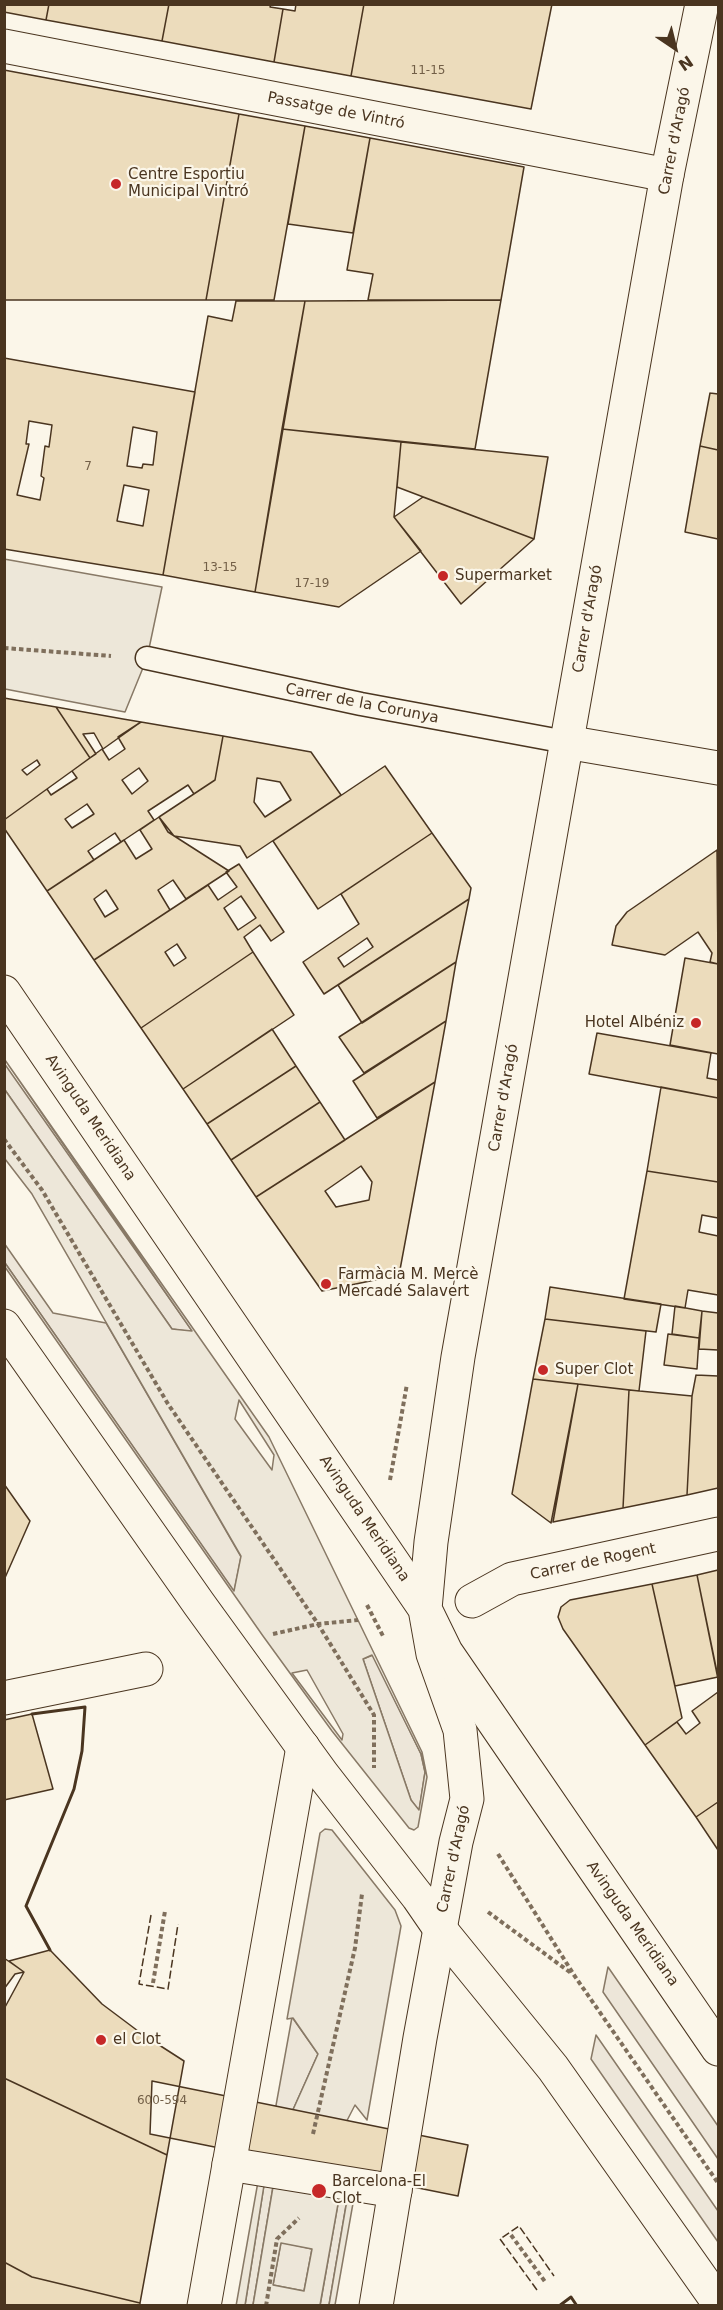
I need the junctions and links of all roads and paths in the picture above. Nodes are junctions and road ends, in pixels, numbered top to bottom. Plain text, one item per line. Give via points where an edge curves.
1 (702, 4) edge
2 (4, 46) edge
3 (667, 176) junction
4 (4, 648) edge
5 (147, 658) joint
6 (566, 742) junction
7 (718, 768) edge
8 (4, 992) edge
9 (4, 1139) edge
10 (4, 1326) edge
11 (718, 1534) edge
12 (472, 1602) dead end
13 (425, 1609) junction
14 (358, 1620) dead end
15 (318, 1624) junction
16 (263, 1636) dead end
17 (146, 1669) dead end
18 (4, 1698) edge
19 (303, 1747) junction
20 (374, 1772) dead end
21 (491, 1844) dead end
22 (363, 1884) dead end
23 (479, 1905) dead end
24 (165, 1911) dead end
25 (440, 1929) junction
26 (574, 1975) junction
27 (153, 1983) dead end
28 (718, 2049) edge
29 (229, 2164) junction
30 (305, 2176) junction
31 (718, 2183) edge
32 (395, 2191) junction
33 (511, 2235) dead end
34 (546, 2283) dead end
35 (718, 2302) edge
36 (204, 2306) edge
37 (266, 2306) edge
38 (376, 2306) edge

1 - 3 street, Carrer d'Aragó
2 - 3 street, Passatge de Vintró
3 - 6 street, Carrer d'Aragó
4 - 5 path
5 - 6 lane, Carrer de la Corunya via 361,705
6 - 7 street, Carrer de la Corunya
6 - 13 street, Carrer d'Aragó via 458,1357
8 - 13 street, Avinguda Meridiana
9 - 15 path via 42,1190 168,1404
10 - 19 street
11 - 12 street, Carrer de Rogent via 513,1580
13 - 25 street, Carrer d'Aragó via 433,1654 460,1730 467,1799
13 - 28 street, Avinguda Meridiana via 446,1652
14 - 15 path
15 - 16 path
15 - 20 path via 374,1715
17 - 18 street
19 - 25 street
19 - 29 street
21 - 26 path
22 - 30 path via 355,1948
23 - 26 path
24 - 27 path
25 - 32 street, Carrer d'Aragó
25 - 35 street via 553,2068
26 - 31 path
29 - 30 street
29 - 36 street
30 - 32 street
30 - 37 path via 298,2220 277,2239
32 - 38 street, Carrer d'Aragó
33 - 34 path

